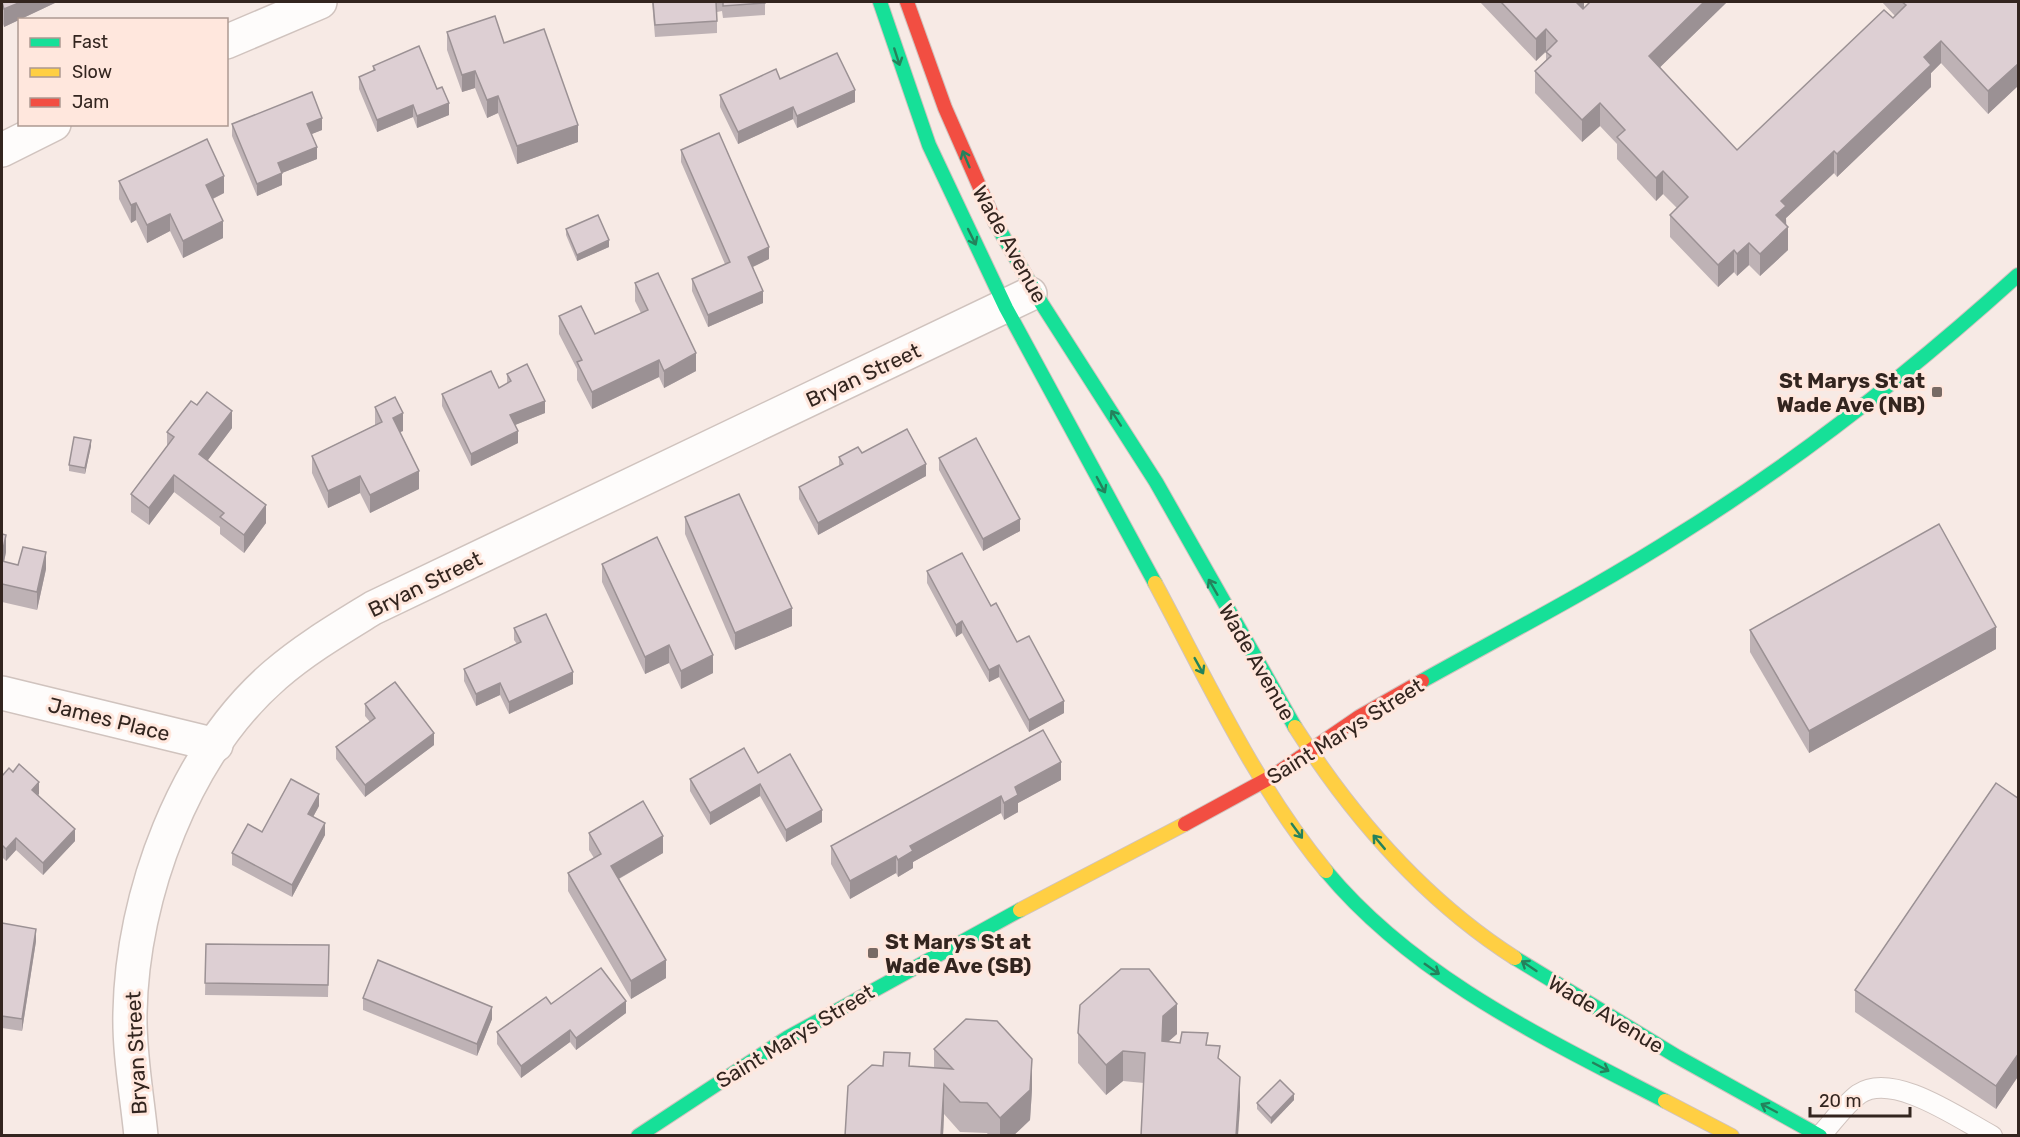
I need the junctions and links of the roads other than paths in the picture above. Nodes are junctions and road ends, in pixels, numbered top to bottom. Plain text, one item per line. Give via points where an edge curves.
1 (320, 2) edge
2 (880, 2) edge
3 (907, 2) edge
4 (228, 41) edge
5 (50, 126) edge
6 (2, 150) edge
7 (2019, 275) edge
8 (1035, 292) junction
9 (1005, 308) junction
10 (2, 693) edge
11 (216, 745) junction
12 (1310, 752) junction
13 (1263, 783) junction
14 (141, 1136) edge
15 (638, 1136) edge
16 (1732, 1136) edge
17 (1820, 1136) edge
18 (1992, 1136) edge

1 - 4 street
2 -> 9 main road, Wade Avenue via 929,145
8 -> 3 main road, Wade Avenue via 996,225 969,167
5 - 6 street
7 - 12 main road, Saint Marys Street via 1895,383 1768,477 1633,563 1370,710
8 - 9 street, Bryan Street
12 -> 8 main road, Wade Avenue via 1156,482
9 - 11 street, Bryan Street via 373,608 320,640 274,675 241,710
9 -> 13 main road, Wade Avenue
10 - 11 street, James Place
11 - 14 street, Bryan Street via 177,808 156,859 142,912 132,969 130,1015
12 - 13 main road, Saint Marys Street
17 -> 12 main road, Wade Avenue via 1706,1075 1545,977 1437,901 1392,858
13 - 15 main road, Saint Marys Street via 798,1030
13 -> 16 main road, Wade Avenue via 1340,887 1379,927 1428,967 1480,1002
17 - 18 lane via 1859,1094 1878,1088 1902,1088

